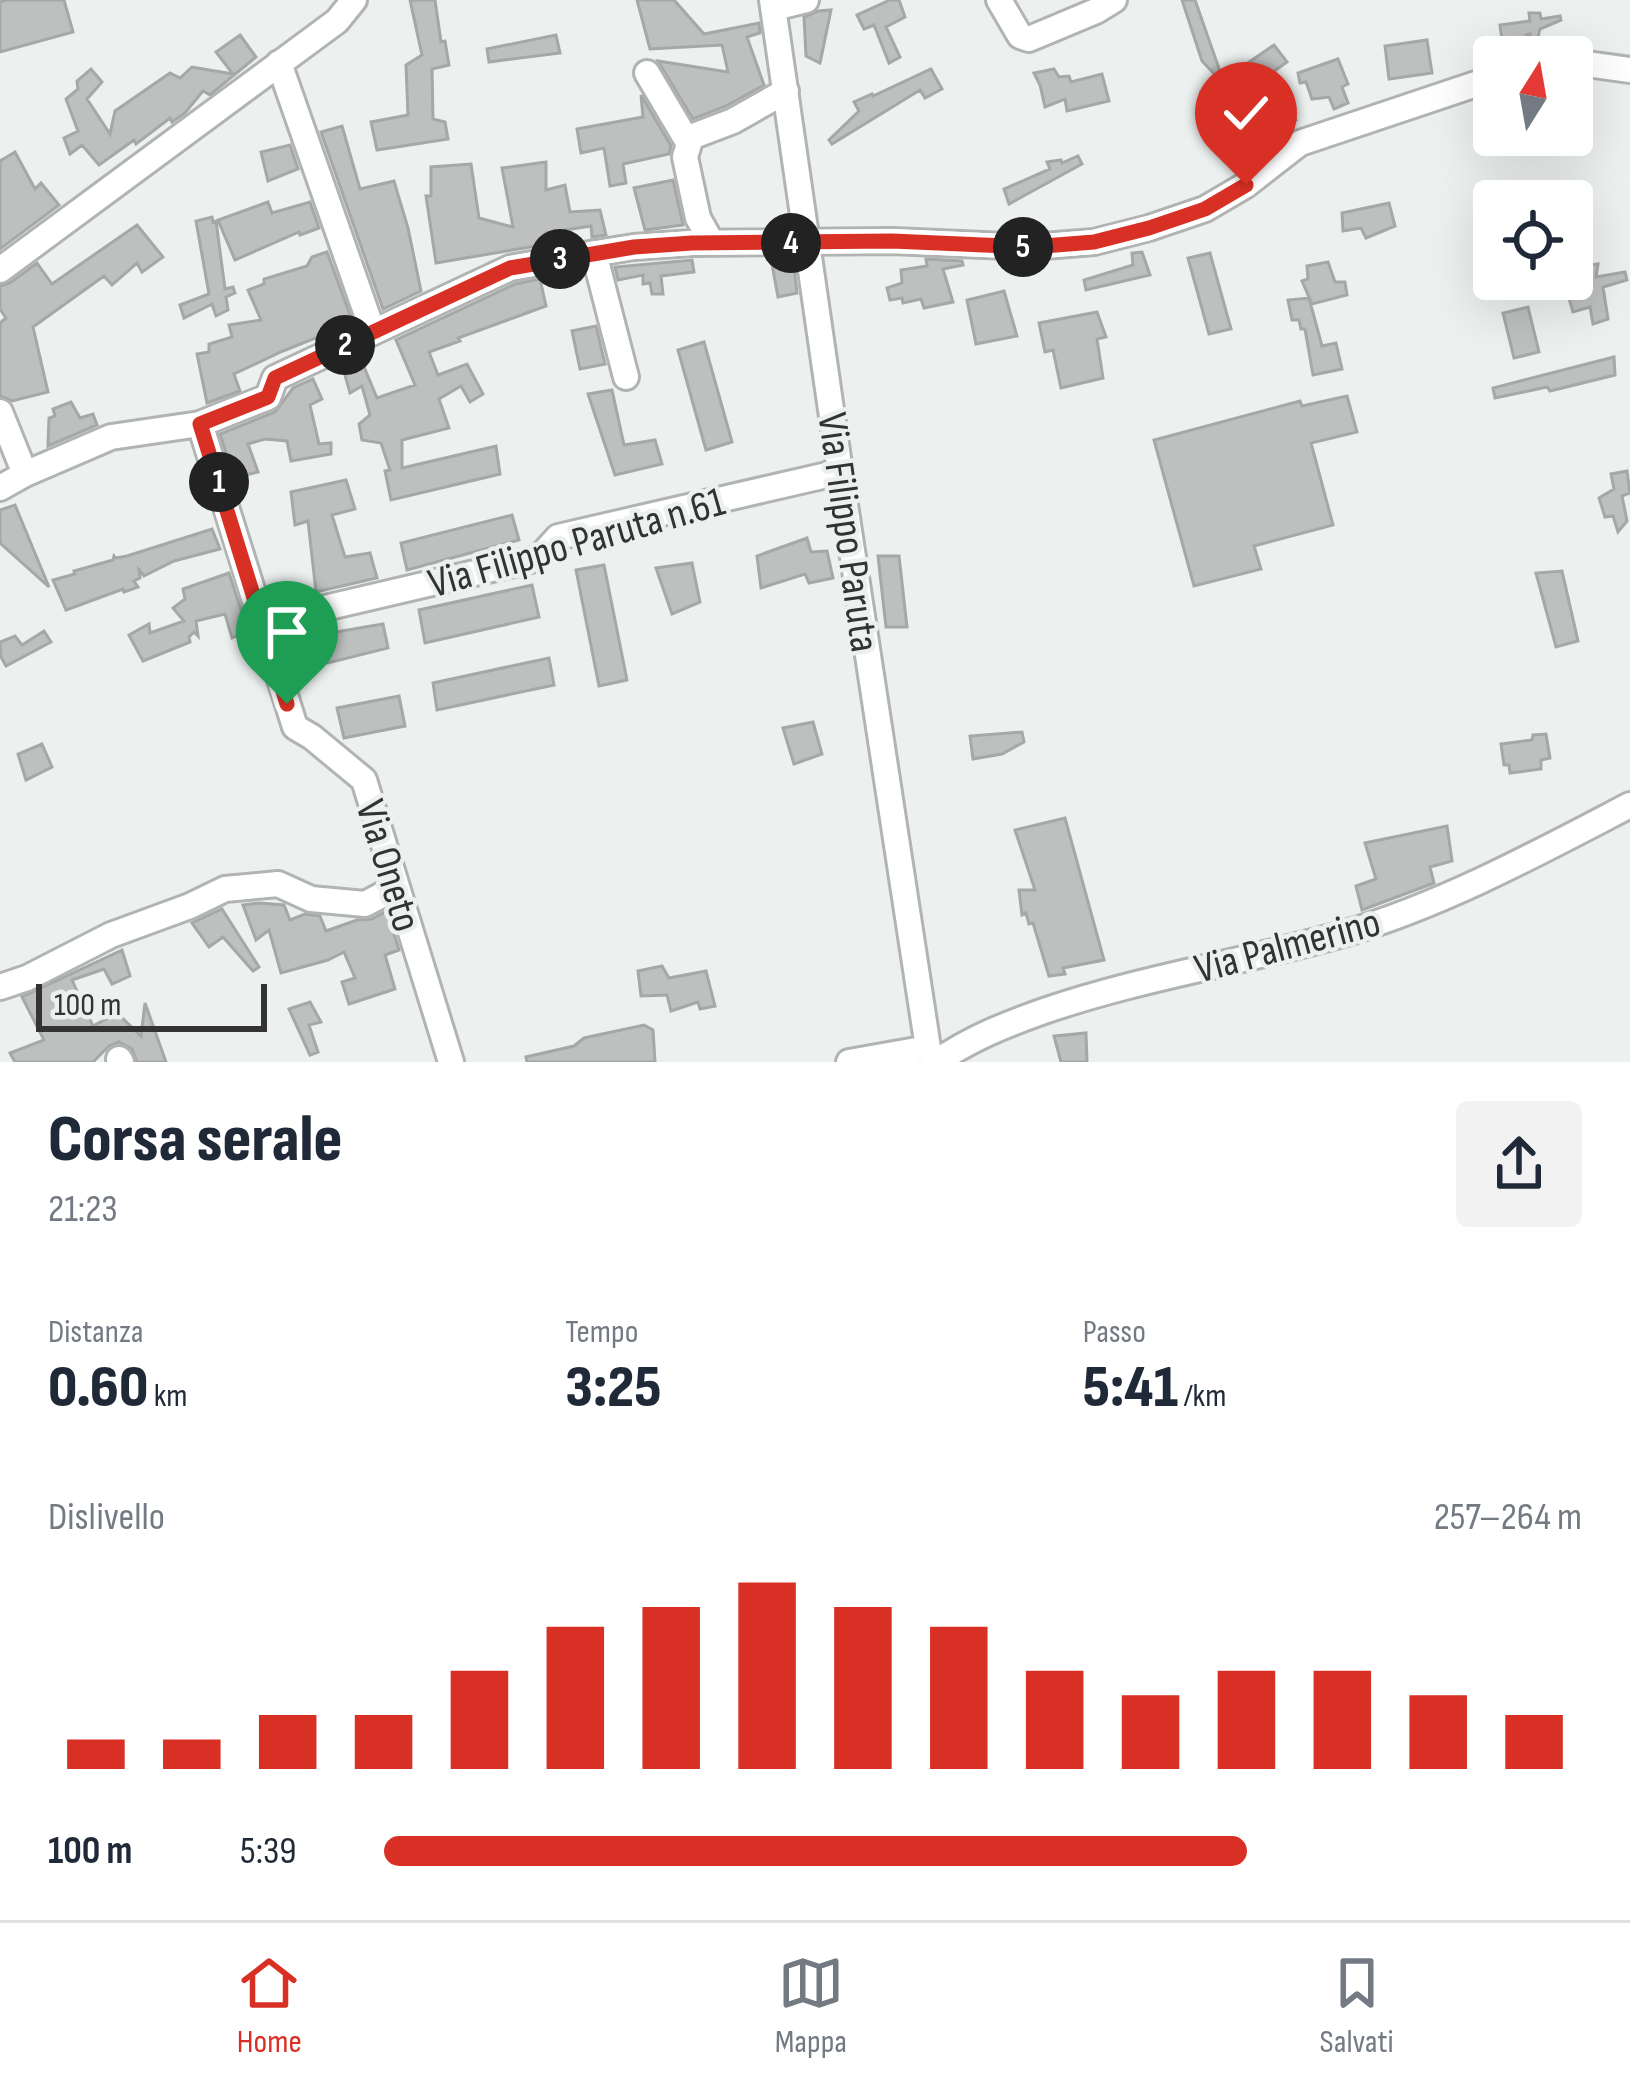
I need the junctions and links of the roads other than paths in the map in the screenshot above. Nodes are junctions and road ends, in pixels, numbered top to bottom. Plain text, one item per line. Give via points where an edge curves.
1 (354, 0) edge
2 (806, 0) edge
3 (999, 0) edge
4 (1114, 0) edge
5 (773, 4) edge
6 (279, 63) junction
7 (1593, 65) edge
8 (1630, 70) edge
9 (647, 73) dead end
10 (1473, 85) edge
11 (786, 91) junction
12 (689, 144) junction
13 (808, 242) junction
14 (712, 243) junction
15 (594, 254) junction
16 (0, 271) edge
17 (373, 332) junction
18 (626, 377) dead end
19 (0, 412) edge
20 (200, 424) junction
21 (840, 472) junction
22 (25, 474) junction
23 (0, 488) edge
24 (312, 611) dead end
25 (1630, 805) edge
26 (397, 887) junction
27 (0, 987) edge
28 (933, 1057) edge
29 (451, 1062) edge
30 (850, 1062) edge

1 - 6 street
2 - 5 street
3 - 4 street via 1019,36 1029,39
5 - 11 street, Via Filippo Paruta
6 - 16 street
6 - 17 street
7 - 8 street
9 - 12 street
10 - 13 street via 1300,143 1205,209 1094,242
11 - 12 street
11 - 13 street, Via Filippo Paruta
12 - 14 street via 698,218
13 - 14 street
13 - 21 street, Via Filippo Paruta
14 - 15 street
15 - 17 street via 510,268
15 - 18 street
17 - 20 street via 275,378 268,397
19 - 22 street
20 - 22 street via 111,437
20 - 26 street, Via Oneto via 295,727 364,781
21 - 24 street, Via Filippo Paruta n.61 via 558,537 538,558
21 - 28 street, Via Filippo Paruta
22 - 23 street
25 - 28 street, Via Palmerino via 1404,913 1081,998
26 - 27 street via 365,904 311,899 278,884 225,889
26 - 29 street, Via Oneto
28 - 30 street, Via Palmerino

